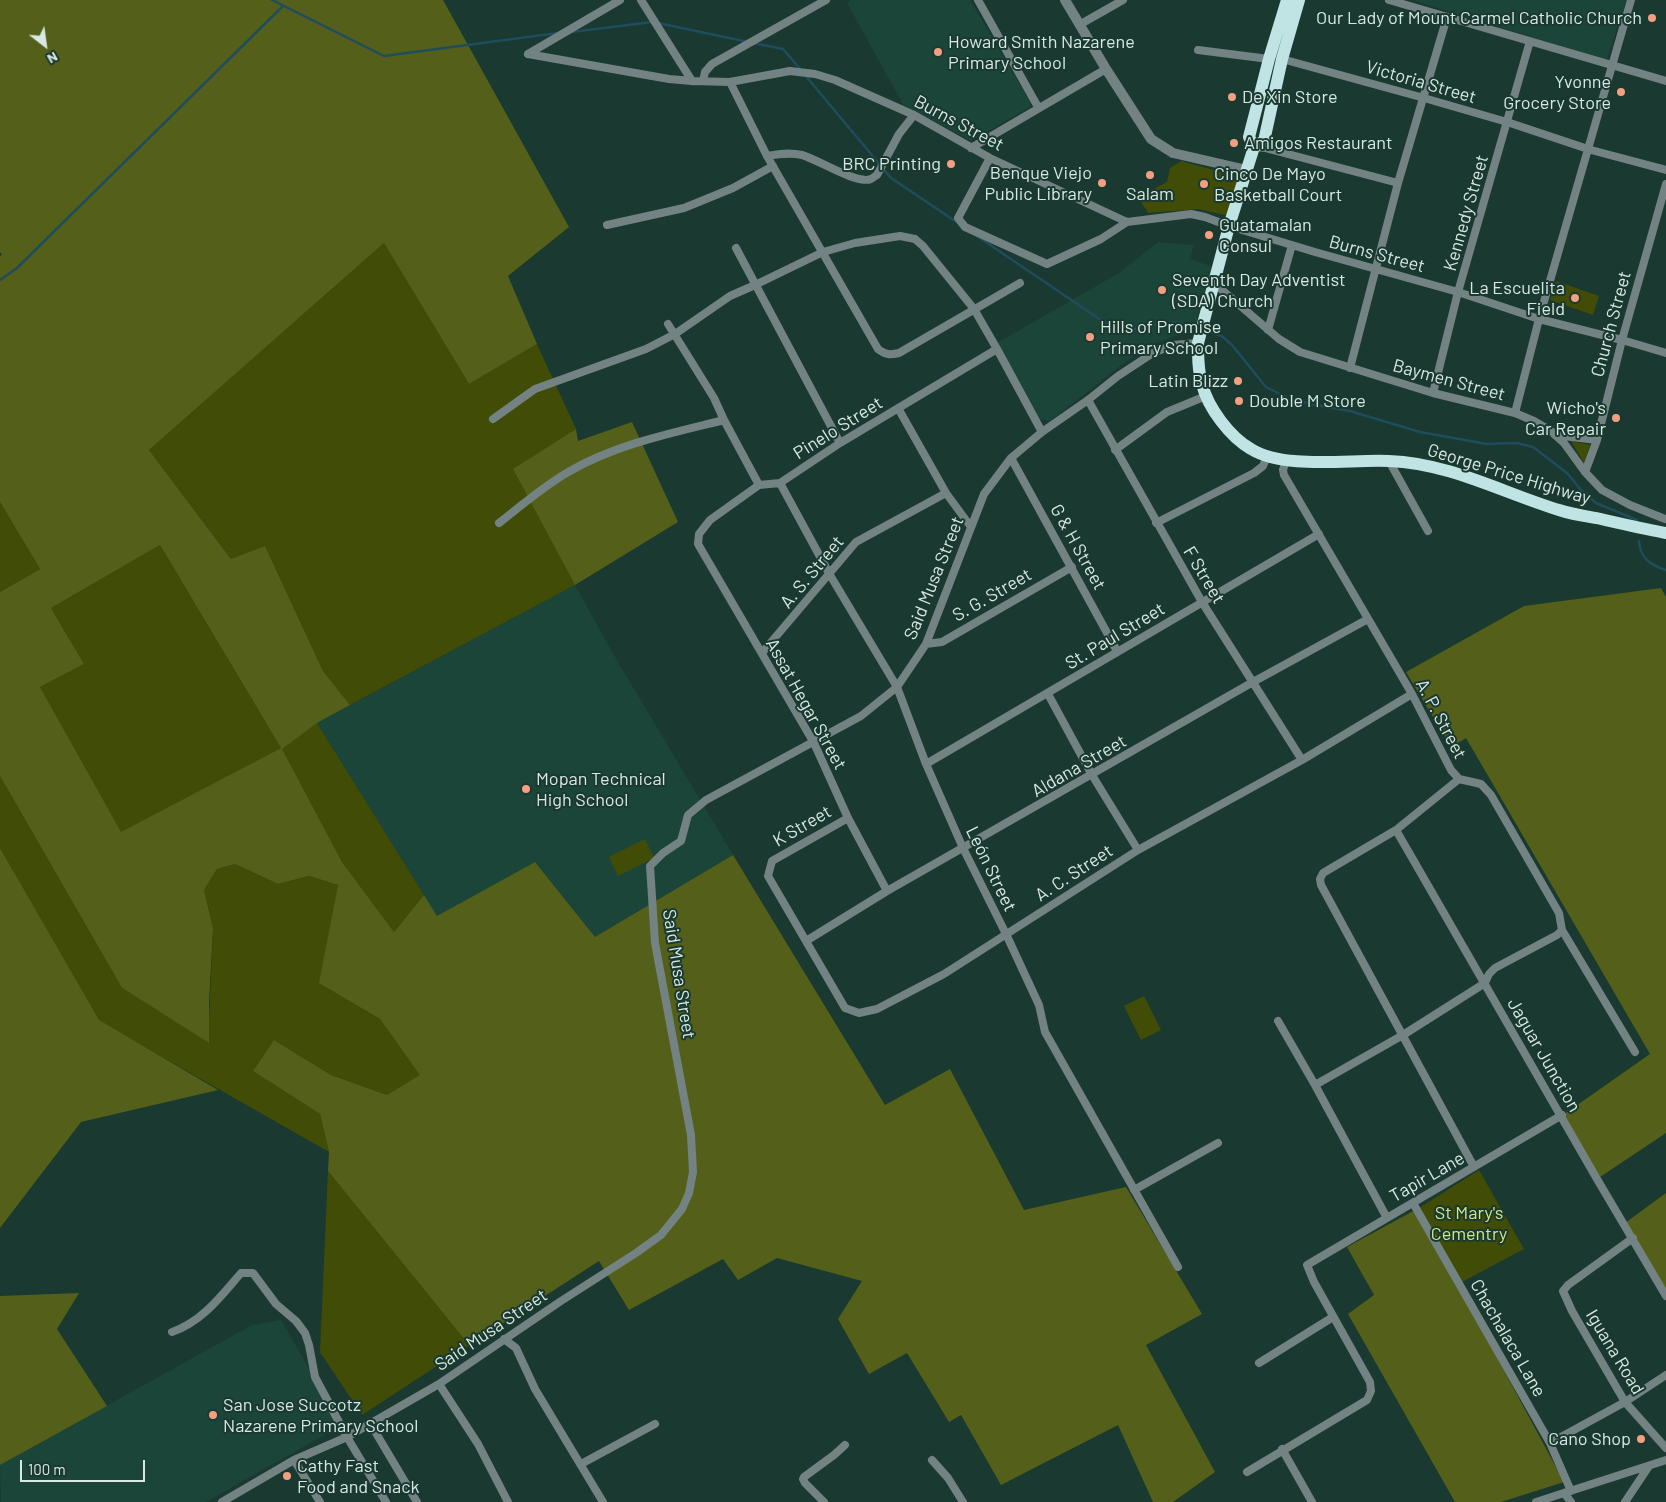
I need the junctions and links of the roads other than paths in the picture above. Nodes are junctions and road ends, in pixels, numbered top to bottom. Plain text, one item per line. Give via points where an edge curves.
1 (620, 0) edge
2 (642, 0) edge
3 (826, 0) edge
4 (978, 0) edge
5 (1065, 0) edge
6 (1123, 0) edge
7 (1287, 0) edge
8 (1299, 0) edge
9 (1389, 0) edge
10 (1631, 0) edge
11 (813, 3) edge
12 (1447, 17) junction
13 (1079, 25) junction
14 (1530, 41) junction
15 (1198, 50) dead end
16 (1276, 59) junction
17 (1613, 65) junction
18 (1106, 69) junction
19 (692, 81) junction
20 (703, 81) junction
21 (1666, 81) edge
22 (730, 82) junction
23 (1424, 98) junction
24 (1038, 107) junction
25 (914, 115) junction
26 (1507, 122) junction
27 (1254, 147) junction
28 (971, 148) junction
29 (1587, 149) junction
30 (767, 156) junction
31 (990, 158) junction
32 (773, 166) junction
33 (1247, 170) junction
34 (1666, 170) edge
35 (1398, 183) junction
36 (1666, 184) edge
37 (1127, 222) junction
38 (607, 224) dead end
39 (1229, 226) junction
40 (1292, 245) junction
41 (736, 248) dead end
42 (823, 252) junction
43 (1375, 269) junction
44 (1020, 283) dead end
45 (1215, 284) junction
46 (756, 285) junction
47 (1458, 292) junction
48 (974, 309) junction
49 (1539, 319) junction
50 (668, 324) dead end
51 (1268, 330) junction
52 (675, 334) junction
53 (1622, 340) junction
54 (1198, 343) junction
55 (997, 349) junction
56 (1666, 353) edge
57 (1350, 368) junction
58 (1433, 393) junction
59 (1206, 396) junction
60 (1088, 400) junction
61 (898, 408) junction
62 (1515, 413) junction
63 (493, 419) dead end
64 (724, 420) junction
65 (1042, 432) junction
66 (1555, 435) junction
67 (1597, 440) junction
68 (840, 443) junction
69 (1115, 450) junction
70 (1267, 456) junction
71 (1011, 458) junction
72 (1286, 460) junction
73 (1390, 461) junction
74 (1585, 472) junction
75 (780, 483) junction
76 (760, 485) junction
77 (946, 493) junction
78 (1665, 516) edge
79 (1156, 522) junction
80 (499, 523) dead end
81 (971, 527) junction
82 (1428, 531) dead end
83 (1663, 533) edge
84 (699, 534) joint
85 (1318, 534) junction
86 (1072, 568) junction
87 (830, 575) junction
88 (1202, 602) junction
89 (1368, 618) junction
90 (926, 644) junction
91 (1117, 651) junction
92 (762, 653) junction
93 (1253, 682) junction
94 (897, 687) junction
95 (1048, 694) junction
96 (1412, 694) junction
97 (814, 743) junction
98 (1302, 760) junction
99 (926, 764) junction
100 (1092, 775) junction
101 (1459, 779) junction
102 (848, 818) junction
103 (1396, 830) junction
104 (963, 848) junction
105 (1138, 850) junction
106 (772, 861) joint
107 (887, 891) junction
108 (1562, 930) junction
109 (1006, 934) junction
110 (806, 941) junction
111 (1485, 983) junction
112 (1278, 1021) dead end
113 (1403, 1035) junction
114 (1635, 1052) dead end
115 (1315, 1086) junction
116 (1562, 1115) junction
117 (1218, 1143) dead end
118 (1474, 1167) junction
119 (1134, 1190) junction
120 (1413, 1203) junction
121 (1387, 1218) junction
122 (1632, 1238) junction
123 (1178, 1267) dead end
124 (1666, 1296) edge
125 (1333, 1317) junction
126 (172, 1332) dead end
127 (504, 1339) junction
128 (1259, 1362) dead end
129 (1666, 1375) edge
130 (439, 1384) junction
131 (1625, 1402) junction
132 (370, 1424) junction
133 (655, 1424) dead end
134 (347, 1437) junction
135 (1550, 1443) junction
136 (845, 1444) dead end
137 (1666, 1448) edge
138 (1282, 1449) junction
139 (294, 1460) junction
140 (932, 1460) dead end
141 (1666, 1460) edge
142 (582, 1464) junction
143 (1650, 1466) junction
144 (1247, 1472) dead end
145 (1568, 1492) junction
146 (222, 1502) edge
147 (320, 1502) edge
148 (386, 1502) edge
149 (417, 1502) edge
150 (508, 1502) edge
151 (603, 1502) edge
152 (824, 1502) edge
153 (962, 1502) edge
154 (1312, 1502) edge
155 (1536, 1502) edge
156 (1571, 1502) edge
157 (1625, 1502) edge

1 - 19 street, Burns Street via 528,54
2 - 19 street
3 - 11 street
4 - 24 street
5 - 13 street
6 - 13 street
7 - 16 highway
8 - 16 highway
9 - 12 street
10 - 17 street
11 - 20 street via 712,64
12 - 14 street
12 - 23 street
13 - 18 street
14 - 17 street
14 - 26 street, Kennedy Street
15 - 16 street, Victoria Street
16 - 23 street, Victoria Street
16 - 27 highway, George Price Highway via 1264,141
17 - 21 street
17 - 29 street
18 - 24 street
18 - 33 street via 1151,138 1173,153
19 - 20 street, Burns Street
20 - 22 street, Burns Street
22 - 25 street, Burns Street via 802,71 835,80
22 - 30 street
23 - 26 street, Victoria Street
23 - 35 street
24 - 28 street
25 - 28 street, Burns Street
25 - 30 street via 872,179 864,180 834,170 803,155
26 - 29 street, Victoria Street
26 - 47 street, Kennedy Street
27 - 33 highway, George Price Highway
27 - 35 street
28 - 31 street, Burns Street
29 - 34 street, Victoria Street
29 - 49 street
30 - 32 street
31 - 37 street, Burns Street
31 - 37 street via 958,218 965,227 1047,264 1101,239
32 - 38 street via 733,188 684,208
32 - 42 street
33 - 39 highway, George Price Highway
35 - 43 street
36 - 53 street, Church Street
37 - 39 street, Burns Street via 1191,214
39 - 40 street, Burns Street
39 - 45 highway, George Price Highway
40 - 43 street, Burns Street
40 - 51 street
41 - 46 street
42 - 46 street
42 - 48 street via 855,243 909,236 923,246
42 - 48 street via 878,349 884,354 899,353
43 - 47 street, Burns Street
43 - 57 street
44 - 48 street
45 - 51 street, Baymen Street
45 - 54 highway, George Price Highway
46 - 52 street via 730,296
46 - 68 street
47 - 49 street, Burns Street
47 - 58 street, Kennedy Street
48 - 55 street
49 - 53 street, Burns Street
49 - 62 street
50 - 52 street
51 - 57 street, Baymen Street via 1300,352
52 - 63 street via 646,350 535,389
52 - 64 street
53 - 56 street, Burns Street
53 - 67 street, Church Street
54 - 59 highway, George Price Highway via 1198,363
54 - 60 street, Said Musa Street via 1173,345 1153,353
55 - 61 street, Pinelo Street
55 - 65 street
57 - 58 street, Baymen Street
58 - 62 street, Baymen Street
59 - 69 street via 1167,412
59 - 70 highway, George Price Highway via 1234,436 1252,450
60 - 65 street, Said Musa Street
60 - 69 street, F Street
61 - 68 street, Pinelo Street
61 - 77 street
62 - 66 street, Baymen Street via 1543,425
64 - 76 street
64 - 80 street via 617,450 571,470
65 - 71 street, Said Musa Street
66 - 67 street
66 - 74 street, Baymen Street
67 - 74 street, Church Street
68 - 75 street, Pinelo Street
69 - 79 street, F Street
70 - 72 highway, George Price Highway
70 - 79 street via 1263,466 1254,473
71 - 81 street, Said Musa Street via 984,494
71 - 86 street, G & H Street
72 - 73 highway, George Price Highway
72 - 85 street, A. P. Street via 1284,475
73 - 82 street
73 - 83 highway, George Price Highway via 1426,464 1560,511
74 - 78 street, Baymen Street via 1612,496
75 - 76 street, Pinelo Street
75 - 87 street, León Street
76 - 84 street, Pinelo Street via 710,520
77 - 81 street
77 - 87 street, A. S. Street via 856,542
78 - 83 street
79 - 88 street, F Street
81 - 90 street, Said Musa Street
84 - 92 street, Assat Hegar Street via 698,544
85 - 88 street, St. Paul Street
85 - 89 street, A. P. Street
86 - 90 street, S. G. Street via 942,642
86 - 91 street, G & H Street
87 - 92 street, A. S. Street
87 - 94 street, León Street
88 - 91 street, St. Paul Street
88 - 93 street, F Street
89 - 93 street, Aldana Street
89 - 96 street, A. P. Street
90 - 94 street, Said Musa Street
91 - 95 street, St. Paul Street
92 - 97 street, Assat Hegar Street
93 - 98 street, F Street
93 - 100 street, Aldana Street
94 - 97 street, Said Musa Street via 861,716
94 - 99 street, León Street
95 - 99 street, St. Paul Street
95 - 100 street
96 - 98 street, A. C. Street
96 - 101 street, A. P. Street
97 - 102 street, Assat Hegar Street
97 - 127 street, Said Musa Street via 706,800 688,815 681,841 650,866 655,943 691,1135 693,1172 682,1209 661,1235
98 - 105 street, A. C. Street
99 - 104 street, León Street
100 - 104 street, Aldana Street
100 - 105 street
101 - 103 street
101 - 108 street, A. P. Street via 1480,784 1491,795 1559,913
102 - 106 street, K Street
102 - 107 street, Assat Hegar Street
103 - 111 street, Jaguar Junction
103 - 113 street via 1323,873 1320,879
104 - 107 street, Aldana Street
104 - 109 street, León Street
105 - 109 street, A. C. Street
106 - 110 street, A. C. Street via 768,876
107 - 110 street, Aldana Street
108 - 111 street via 1495,968
108 - 114 street, A. P. Street
109 - 110 street, A. C. Street via 944,974 877,1009 859,1013 845,1008
109 - 119 street, León Street via 1039,1005 1045,1032
111 - 113 street
111 - 116 street, Jaguar Junction
112 - 115 street
113 - 115 street
113 - 118 street
115 - 121 street
116 - 118 street, Tapir Lane
116 - 122 street, Jaguar Junction
117 - 119 street
118 - 120 street, Tapir Lane
119 - 123 street, León Street
120 - 121 street, Tapir Lane
120 - 135 street, Chachalaca Lane
121 - 125 street, Tapir Lane via 1307,1265
122 - 124 street, Jaguar Junction
122 - 131 street, Iguana Road via 1563,1291
125 - 128 street
125 - 138 street via 1372,1391 1367,1400
126 - 134 street via 185,1328 206,1311 241,1273 253,1274 276,1304 305,1333 315,1377
127 - 130 street, Said Musa Street
127 - 142 street via 516,1348 535,1389
129 - 131 street
130 - 132 street, Said Musa Street
130 - 150 street via 478,1444
131 - 135 street
131 - 137 street, Iguana Road
132 - 134 street, Said Musa Street
132 - 149 street
133 - 142 street
134 - 139 street, Said Musa Street
134 - 148 street
135 - 145 street, Chachalaca Lane
136 - 152 street via 803,1479
138 - 144 street
138 - 154 street
139 - 146 street, Said Musa Street
139 - 147 street
140 - 153 street via 948,1478
141 - 143 street
142 - 151 street
143 - 145 street
143 - 157 street
145 - 155 street
145 - 156 street, Chachalaca Lane

